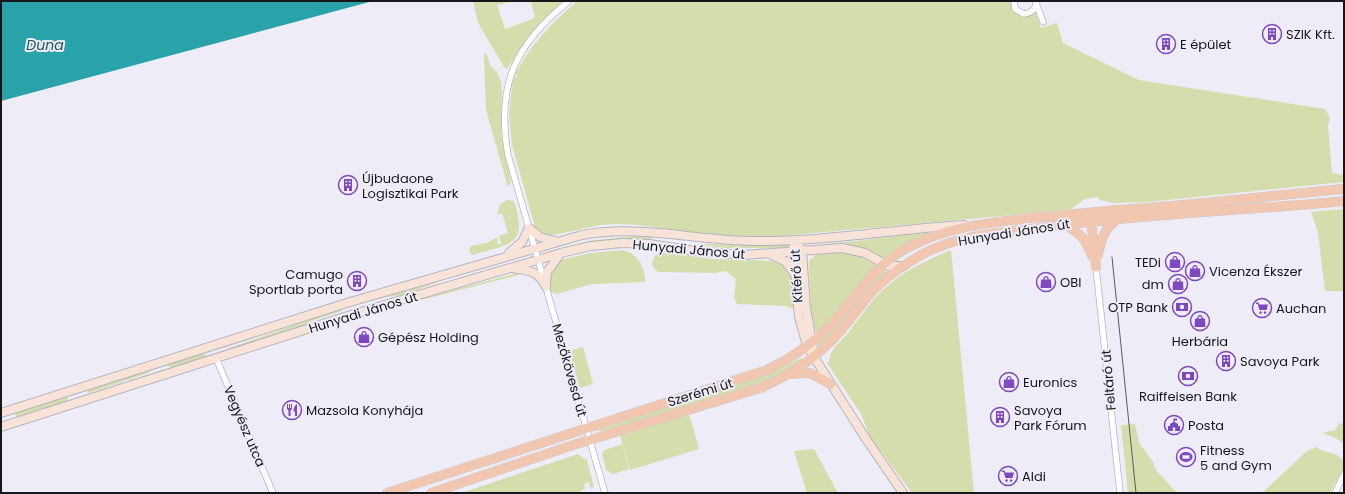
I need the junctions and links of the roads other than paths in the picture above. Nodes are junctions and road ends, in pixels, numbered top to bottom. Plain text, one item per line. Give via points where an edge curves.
1 (569, 1) edge
2 (1014, 1) edge
3 (1036, 2) edge
4 (1043, 22) dead end
5 (1344, 189) edge
6 (1344, 201) edge
7 (1081, 213) junction
8 (1119, 219) junction
9 (1091, 222) junction
10 (973, 224) junction
11 (1064, 224) junction
12 (529, 228) junction
13 (796, 240) junction
14 (558, 241) junction
15 (535, 248) junction
16 (802, 251) junction
17 (792, 252) junction
18 (561, 253) junction
19 (768, 254) junction
20 (505, 256) junction
21 (538, 259) junction
22 (883, 264) junction
23 (904, 266) junction
24 (1096, 266) junction
25 (509, 268) junction
26 (795, 274) junction
27 (546, 287) junction
28 (350, 302) junction
29 (354, 314) junction
30 (810, 344) junction
31 (212, 346) junction
32 (815, 356) junction
33 (216, 358) junction
34 (155, 364) junction
35 (174, 372) junction
36 (787, 375) junction
37 (139, 383) junction
38 (831, 384) junction
39 (70, 391) junction
40 (74, 404) junction
41 (1, 413) edge
42 (1, 427) edge
43 (586, 428) junction
44 (590, 440) junction
45 (1344, 474) edge
46 (273, 493) edge
47 (387, 493) edge
48 (431, 493) edge
49 (605, 493) edge
50 (903, 493) edge
51 (1120, 493) edge
52 (1335, 493) edge

1 - 12 street, Mezőkövesd út via 532,38 519,55 508,81 505,98 506,142
2 - 3 street via 1015,9 1024,14 1030,14
3 - 4 street
5 - 7 main road, Hunyadi János út
6 - 8 main road, Hunyadi János út
7 - 9 main road
7 - 10 main road, Hunyadi János út
8 - 9 main road, Hunyadi János út
8 - 24 main road via 1104,233
9 - 11 main road, Hunyadi János út
9 - 24 main road
10 - 13 main road, Hunyadi János út
10 - 22 main road, Szerémi út via 925,239
11 - 23 main road, Hunyadi János út via 968,237 935,248
11 - 24 main road via 1086,240
12 - 14 main road via 540,237
12 - 15 street, Mezőkövesd út
12 - 20 main road via 522,242
13 - 14 main road, Hunyadi János út via 738,241 618,230
13 - 16 main road, Kitérő út
13 - 17 main road, Kitérő út
14 - 15 main road, Hunyadi János út
15 - 20 main road, Hunyadi János út
15 - 21 street, Mezőkövesd út
16 - 17 main road, Hunyadi János út
16 - 22 main road, Hunyadi János út via 842,248 855,250
16 - 30 main road, Kitérő út
17 - 19 main road, Hunyadi János út
17 - 26 main road, Kitérő út
18 - 19 main road, Hunyadi János út via 591,246 638,243 720,254
18 - 21 main road, Hunyadi János út
18 - 27 main road via 547,272
19 - 26 main road via 785,261
20 - 28 main road, Hunyadi János út
21 - 25 main road, Hunyadi János út
21 - 27 street, Mezőkövesd út
22 - 23 main road, Hunyadi János út
22 - 30 main road, Szerémi út via 837,318
23 - 32 main road, Szerémi út via 879,285 838,334
24 - 51 street, Feltáró út
25 - 27 main road via 539,274
25 - 29 main road, Hunyadi János út
26 - 30 main road, Kitérő út via 799,317
27 - 43 street, Mezőkövesd út
28 - 29 main road
28 - 31 main road, Hunyadi János út
29 - 33 main road, Hunyadi János út
30 - 32 main road, Kitérő út
30 - 43 main road, Szerémi út via 751,377
31 - 33 main road
31 - 34 main road, Hunyadi János út
32 - 36 main road, Szerémi út
32 - 38 main road, Kitérő út
33 - 35 main road, Hunyadi János út
33 - 46 street, Vegyész utca
34 - 35 main road
34 - 37 main road via 152,373
34 - 39 main road, Hunyadi János út
35 - 37 main road, Hunyadi János út
36 - 38 main road via 810,373
36 - 44 main road, Szerémi út via 763,387
37 - 40 main road, Hunyadi János út
38 - 50 main road, Kitérő út
39 - 40 main road
39 - 41 main road, Hunyadi János út
40 - 42 main road, Hunyadi János út
43 - 44 street, Mezőkövesd út
43 - 47 main road, Szerémi út
44 - 48 main road, Szerémi út
44 - 49 street, Mezőkövesd út
45 - 52 street

